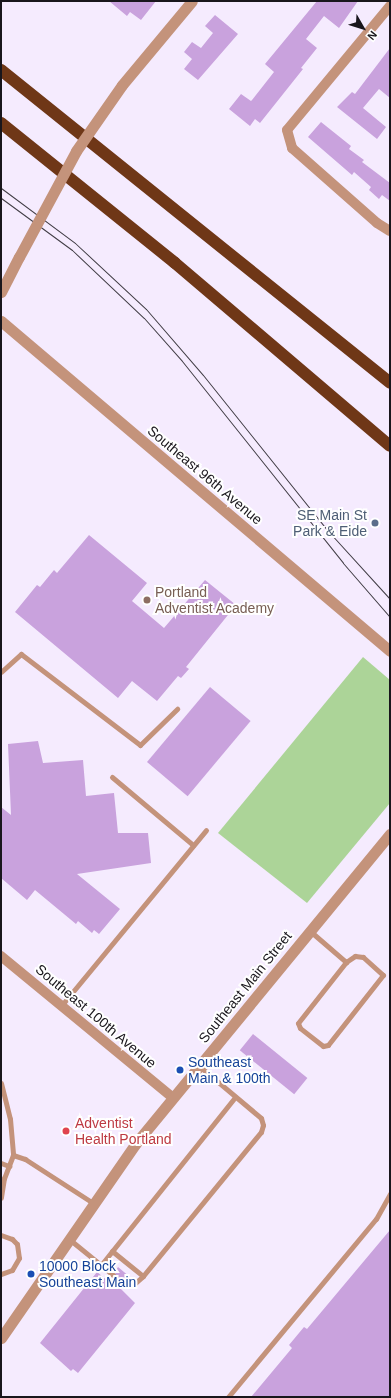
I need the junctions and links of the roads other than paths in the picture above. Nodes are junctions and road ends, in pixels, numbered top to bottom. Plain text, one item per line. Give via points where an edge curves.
1 (192, 1) edge
2 (390, 6) edge
3 (1, 70) edge
4 (1, 123) edge
5 (390, 231) edge
6 (1, 292) edge
7 (1, 321) edge
8 (390, 383) edge
9 (390, 446) edge
10 (390, 651) edge
11 (1, 672) edge
12 (177, 709) dead end
13 (112, 777) dead end
14 (206, 830) dead end
15 (390, 834) edge
16 (193, 845) junction
17 (310, 931) junction
18 (1, 956) edge
19 (346, 962) junction
20 (61, 1006) junction
21 (199, 1066) junction
22 (1, 1083) edge
23 (235, 1097) junction
24 (173, 1098) junction
25 (13, 1155) junction
26 (1, 1163) edge
27 (9, 1166) junction
28 (390, 1194) edge
29 (1, 1198) edge
30 (92, 1203) junction
31 (1, 1235) edge
32 (68, 1239) junction
33 (112, 1252) junction
34 (101, 1265) junction
35 (1, 1274) edge
36 (113, 1274) dead end
37 (143, 1276) junction
38 (124, 1284) dead end
39 (1, 1338) edge
40 (228, 1397) edge

1 - 6 street, bridge via 122,85 76,151
2 - 5 street via 287,130 288,142 303,158 377,223
3 - 8 highway
4 - 9 highway via 175,262
7 - 10 street, Southeast 96th Avenue
11 - 12 lane via 21,654 140,745
13 - 16 lane
14 - 16 lane
15 - 17 street, Southeast Main Street
16 - 20 lane
17 - 19 lane
17 - 21 street, Southeast Main Street
18 - 20 street, Southeast 100th Avenue
19 - 19 lane via 355,956 363,957 381,971 382,977 328,1045 323,1046 300,1028 298,1023
20 - 24 street, Southeast 100th Avenue
21 - 23 lane
21 - 24 street, Southeast Main Street
22 - 25 lane via 10,1119
23 - 33 lane
23 - 37 lane via 261,1118 264,1125 262,1132
24 - 30 street, Southeast Main Street
25 - 27 lane
25 - 30 lane via 25,1158
26 - 27 lane
27 - 29 lane
28 - 40 lane via 376,1219
30 - 32 street, Southeast Main Street
31 - 35 lane via 7,1236 17,1244 19,1258 12,1270
32 - 34 lane
32 - 39 street, Southeast Main Street
33 - 34 lane
33 - 37 lane
34 - 36 lane
37 - 38 lane via 133,1285

